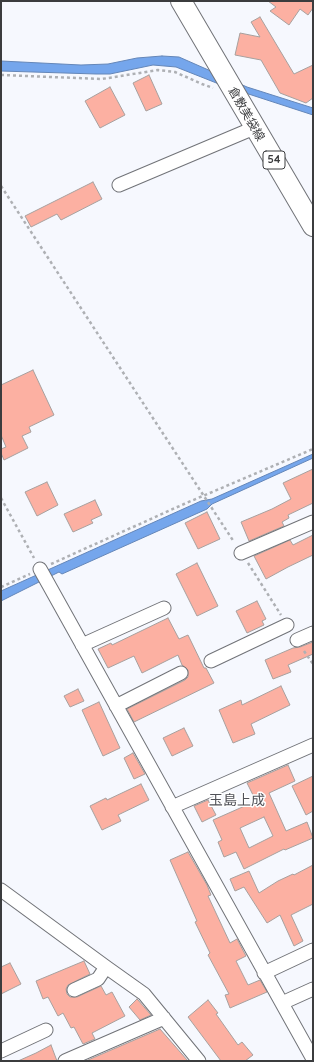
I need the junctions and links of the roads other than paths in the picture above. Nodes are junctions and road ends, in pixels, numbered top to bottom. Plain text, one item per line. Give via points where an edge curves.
1 (181, 1) edge
2 (254, 128) junction
3 (120, 185) dead end
4 (313, 226) edge
5 (313, 522) edge
6 (241, 553) road end
7 (40, 569) road end
8 (164, 608) dead end
9 (287, 625) road end
10 (313, 633) edge
11 (297, 640) road end
12 (82, 645) junction
13 (211, 661) dead end
14 (181, 673) dead end
15 (116, 706) junction
16 (313, 745) edge
17 (172, 807) junction
18 (1, 890) edge
19 (313, 950) edge
20 (104, 971) junction
21 (264, 972) junction
22 (313, 989) edge
23 (74, 990) dead end
24 (282, 1003) junction
25 (160, 1020) junction
26 (46, 1030) dead end
27 (1, 1050) edge
28 (313, 1059) edge
29 (65, 1061) edge
30 (199, 1061) edge

1 - 2 main road, 倉敷美袋線 / 54
2 - 3 street
2 - 4 main road, 倉敷美袋線 / 54
5 - 6 street
7 - 12 street
8 - 12 street
9 - 13 street
10 - 11 street
12 - 15 street
14 - 15 street
15 - 17 street
16 - 17 street
17 - 21 street
18 - 20 street
19 - 21 street
20 - 23 street via 98,980
20 - 25 street via 144,994
21 - 24 street
22 - 24 street
24 - 28 street
25 - 29 street
25 - 30 street
26 - 27 street

